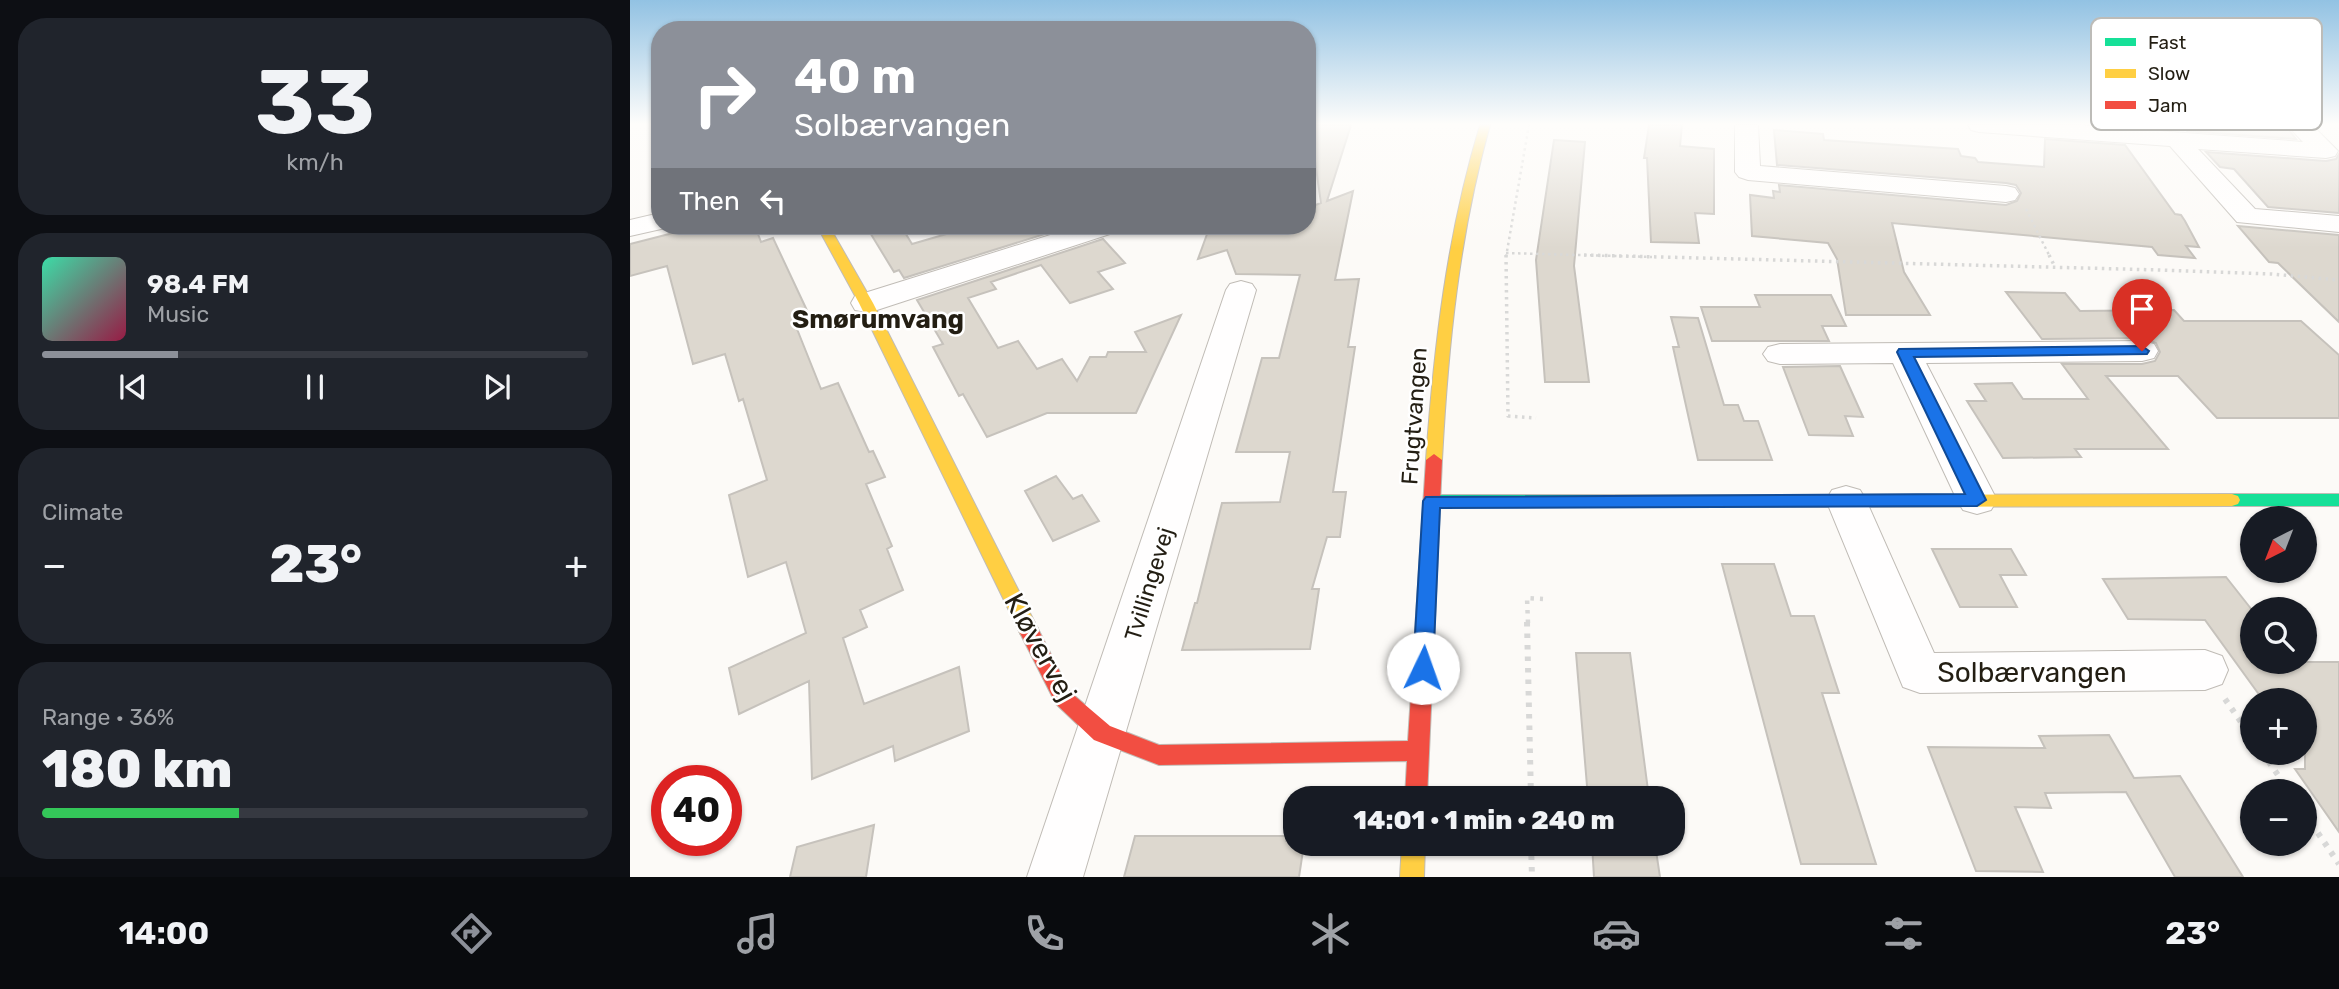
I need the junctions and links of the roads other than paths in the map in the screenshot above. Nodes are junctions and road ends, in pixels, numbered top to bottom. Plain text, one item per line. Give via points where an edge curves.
1 (1471, 166) edge
2 (1748, 166) edge
3 (2201, 166) edge
4 (2006, 194) road end
5 (651, 223) edge
6 (2339, 224) edge
7 (630, 228) edge
8 (828, 235) edge
9 (1078, 235) edge
10 (1241, 290) dead end
11 (866, 303) junction
12 (2142, 351) dead end
13 (1904, 352) junction
14 (1780, 354) dead end
15 (1846, 500) junction
16 (1977, 500) junction
17 (2339, 500) edge
18 (1432, 501) junction
19 (2205, 670) dead end
20 (1102, 733) junction
21 (1419, 751) junction
22 (1417, 786) edge
23 (1413, 856) edge
24 (1055, 877) edge
25 (1412, 877) edge

1 - 18 street, Frugtvangen via 1445,308
2 - 4 street via 1748,172
3 - 6 street via 2247,216
5 - 7 street
8 - 11 street, Kløvervej
9 - 11 street
10 - 20 street, Tvillingevej
11 - 20 street, Kløvervej via 1063,698
12 - 13 street
13 - 14 street
13 - 16 street
15 - 16 street
15 - 18 street
15 - 19 street, Solbærvangen via 1920,673
16 - 17 street
18 - 21 street, Frugtvangen
20 - 21 street, Kløvervej via 1159,755
20 - 24 street, Tvillingevej
21 - 22 street, Frugtvangen
23 - 25 street

